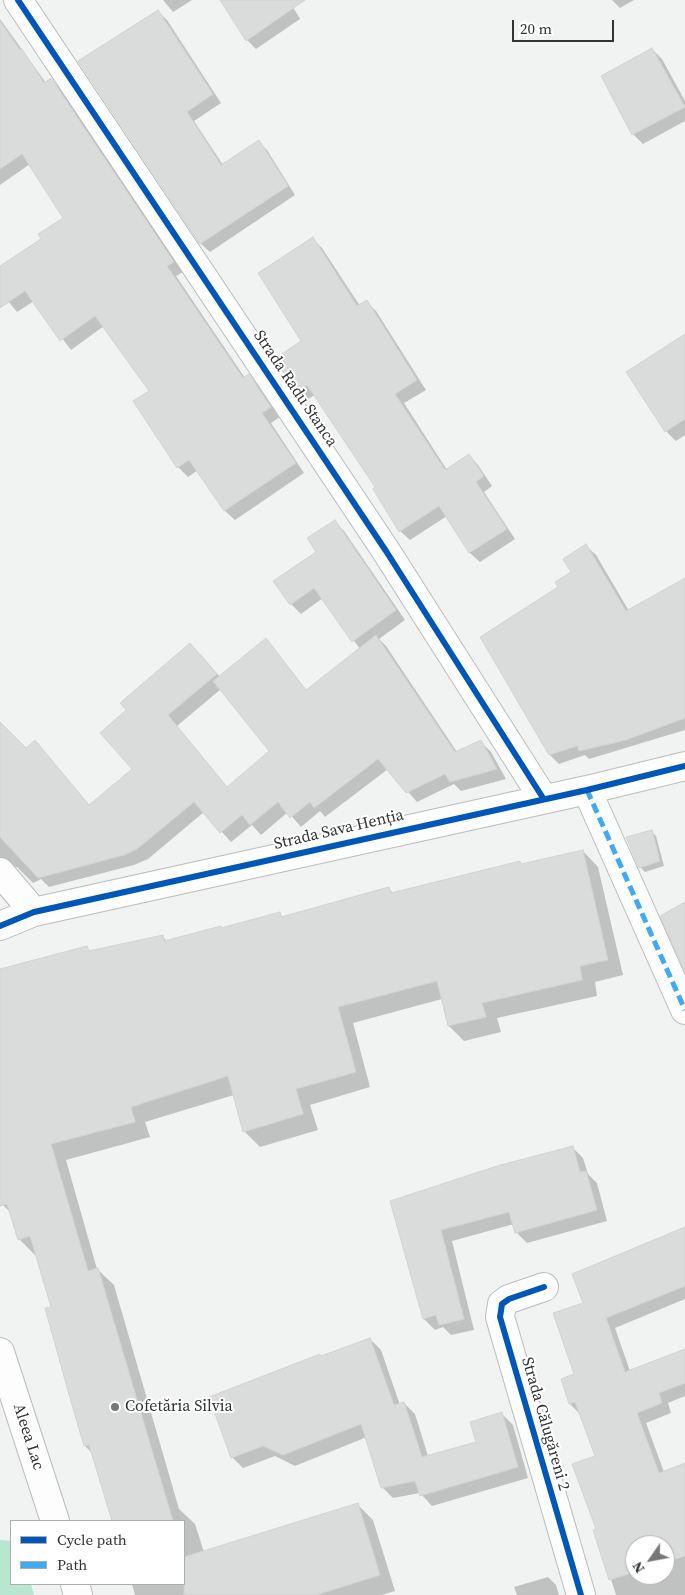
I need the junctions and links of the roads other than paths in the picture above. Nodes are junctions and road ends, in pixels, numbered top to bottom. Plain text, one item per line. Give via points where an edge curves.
1 (18, 0) edge
2 (685, 766) edge
3 (587, 790) junction
4 (543, 798) junction
5 (0, 872) edge
6 (34, 912) junction
7 (0, 926) edge
8 (685, 1010) edge
9 (544, 1287) dead end
10 (0, 1352) edge
11 (55, 1520) edge
12 (581, 1595) edge

1 - 4 street, Strada Radu Stanca via 386,551
2 - 3 street, Strada Sava Henția
3 - 4 street, Strada Sava Henția
3 - 8 street
4 - 6 street, Strada Sava Henția
5 - 6 street
6 - 7 street, Strada Sava Henția
9 - 12 street, Strada Călugăreni 2 via 509,1299 502,1304 500,1317
10 - 11 street, Aleea Lac

